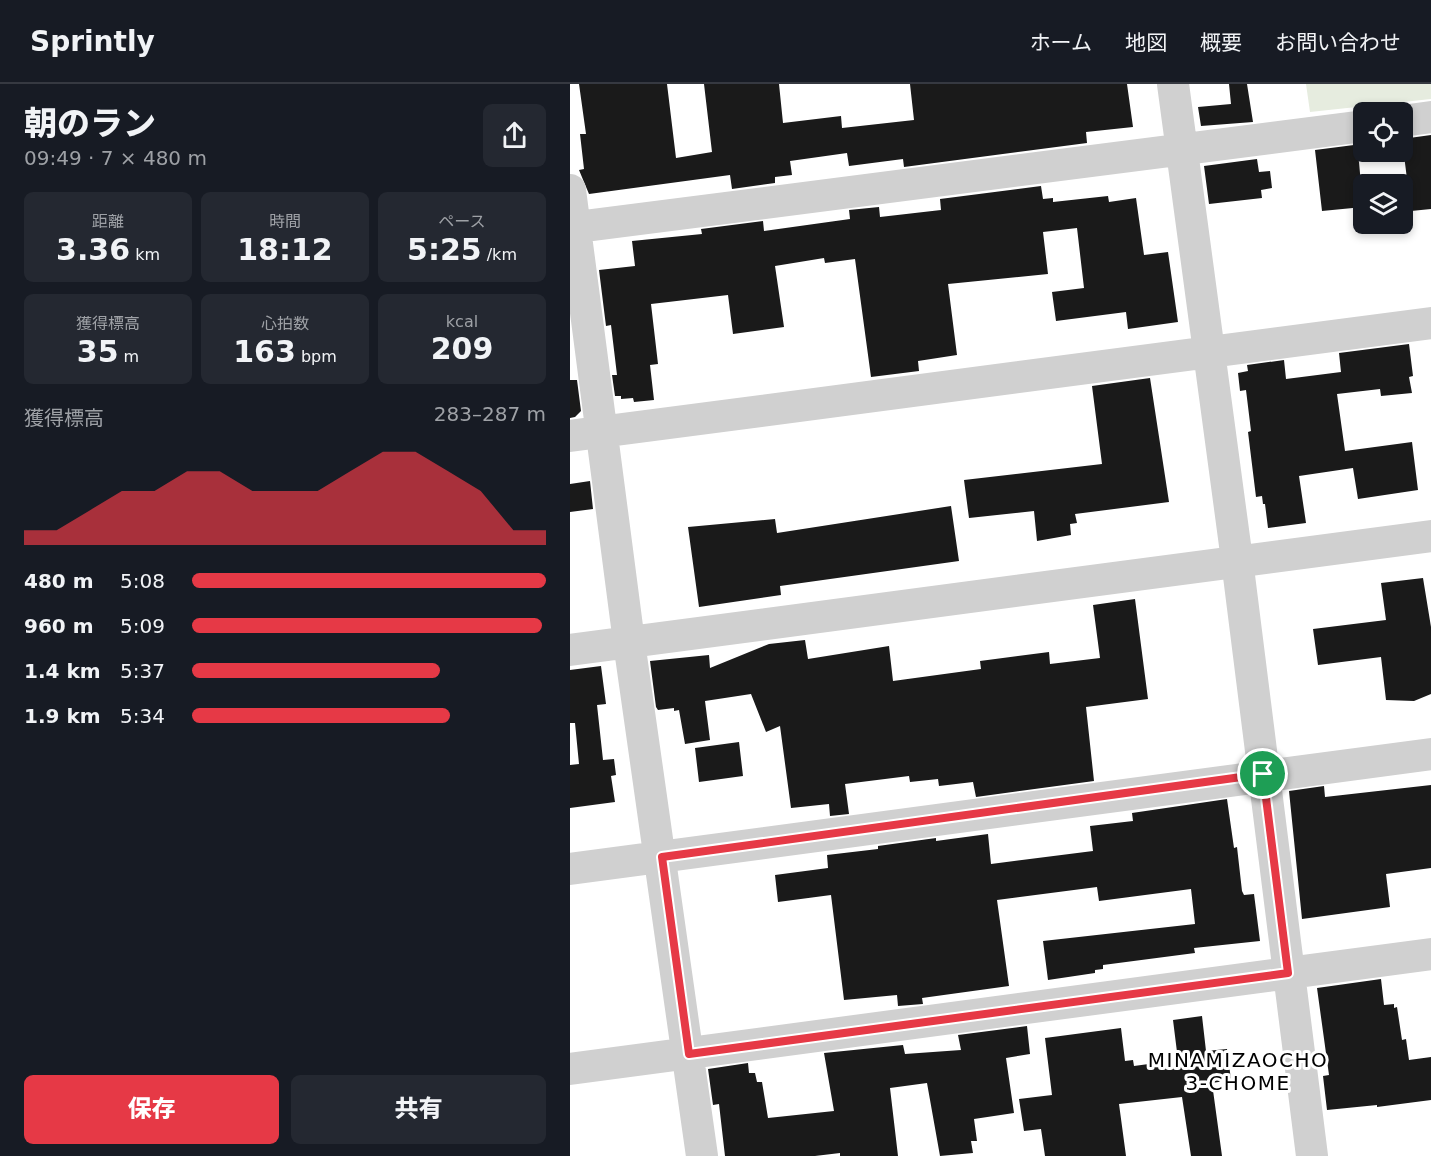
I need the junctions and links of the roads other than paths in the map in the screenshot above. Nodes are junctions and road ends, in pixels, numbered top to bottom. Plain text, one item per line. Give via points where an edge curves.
1 (1173, 84) edge
2 (1431, 117) edge
3 (1413, 119) edge
4 (1353, 127) edge
5 (1181, 150) junction
6 (570, 190) edge
7 (572, 228) edge
8 (1431, 323) edge
9 (1209, 353) junction
10 (602, 433) junction
11 (570, 436) edge
12 (1431, 536) edge
13 (1237, 560) junction
14 (629, 642) junction
15 (570, 650) edge
16 (1431, 754) edge
17 (1263, 774) junction
18 (662, 857) junction
19 (570, 868) edge
20 (1431, 954) edge
21 (1288, 973) junction
22 (689, 1054) junction
23 (570, 1070) edge
24 (702, 1156) edge
25 (1312, 1156) edge

1 - 5 street
2 - 3 street
4 - 5 street
5 - 7 street
5 - 9 street
6 - 7 street
7 - 10 street
8 - 9 street
9 - 10 street
9 - 13 street
10 - 11 street
10 - 14 street
12 - 13 street
13 - 14 street
13 - 17 street
14 - 15 street
14 - 18 street
16 - 17 street
17 - 18 street
17 - 21 street
18 - 19 street
18 - 22 street
20 - 21 street
21 - 22 street
21 - 25 street
22 - 23 street
22 - 24 street

